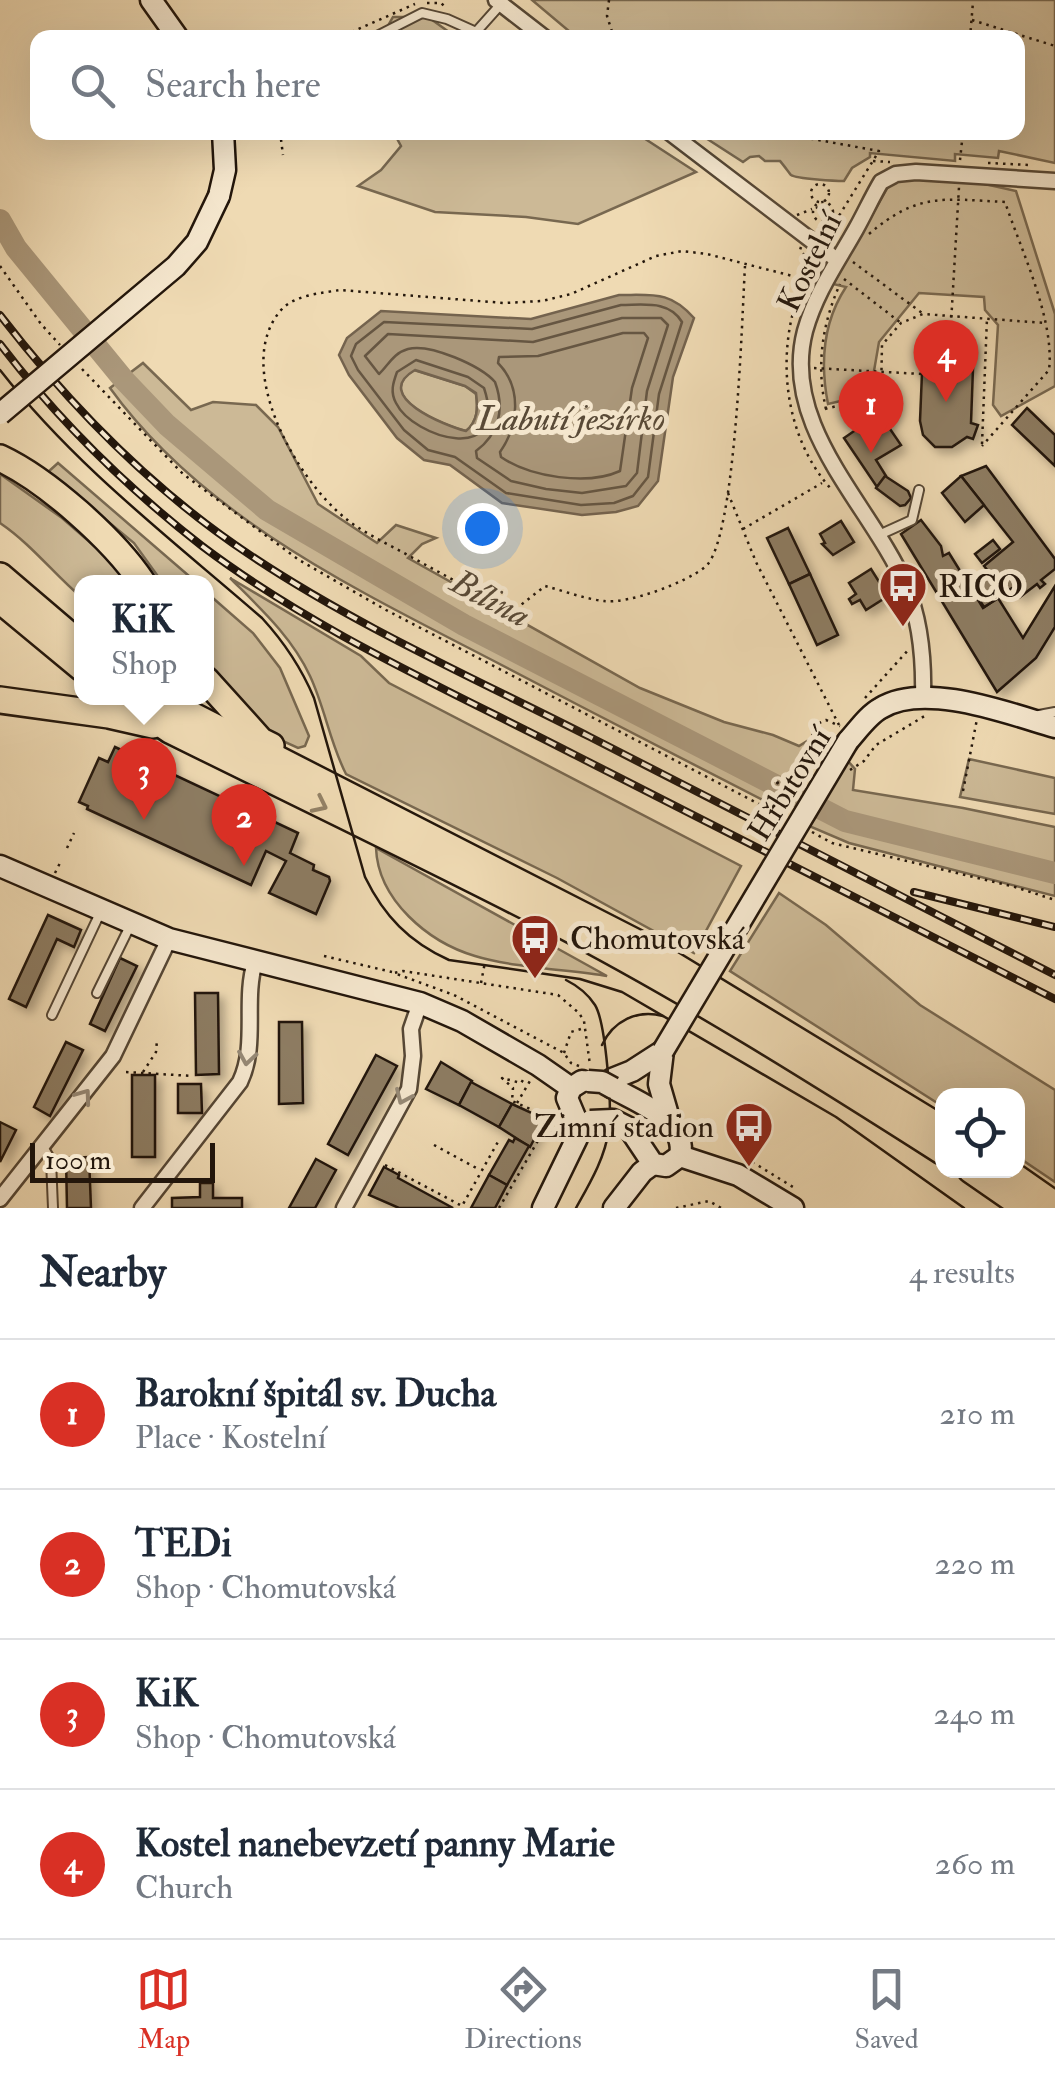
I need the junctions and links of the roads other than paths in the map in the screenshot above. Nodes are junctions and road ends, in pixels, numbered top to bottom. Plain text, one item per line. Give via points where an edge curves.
1 (151, 0) edge
2 (498, 2) edge
3 (172, 30) edge
4 (388, 30) edge
5 (472, 30) edge
6 (477, 30) edge
7 (535, 30) edge
8 (223, 140) edge
9 (680, 140) edge
10 (1055, 181) edge
11 (837, 260) junction
12 (0, 414) edge
13 (0, 458) edge
14 (918, 490) dead end
15 (879, 535) junction
16 (137, 575) edge
17 (0, 576) edge
18 (0, 600) edge
19 (74, 624) edge
20 (74, 639) edge
21 (74, 661) edge
22 (214, 689) edge
23 (0, 700) edge
24 (931, 703) junction
25 (133, 705) edge
26 (171, 705) edge
27 (1055, 712) edge
28 (1024, 718) junction
29 (1055, 727) edge
30 (170, 730) junction
31 (392, 817) junction
32 (0, 866) edge
33 (100, 911) junction
34 (131, 924) junction
35 (169, 939) junction
36 (255, 962) junction
37 (97, 993) dead end
38 (420, 1004) junction
39 (52, 1015) dead end
40 (663, 1051) junction
41 (595, 1081) junction
42 (582, 1119) junction
43 (670, 1122) junction
44 (935, 1125) edge
45 (43, 1147) junction
46 (935, 1147) edge
47 (680, 1156) junction
48 (653, 1164) junction
49 (983, 1178) edge
50 (1016, 1178) edge
51 (793, 1197) edge
52 (0, 1199) edge
53 (1055, 1205) edge
54 (10, 1208) edge
55 (53, 1208) edge
56 (142, 1208) edge
57 (344, 1208) edge
58 (543, 1208) edge
59 (614, 1208) edge
60 (1026, 1208) edge

1 - 3 street
2 - 6 lane
2 - 7 street
4 - 5 lane via 422,12
8 - 12 street, bridge via 219,196 197,242
9 - 11 street
10 - 11 street, Kostelní via 896,174 882,182
11 - 15 street, Kostelní via 804,334 810,417
13 - 16 highway via 98,532
14 - 15 lane via 912,520
15 - 24 street, Kostelní via 916,614
17 - 19 highway
17 - 20 highway
18 - 21 highway
22 - 31 highway via 261,741
23 - 30 highway via 109,714
24 - 28 street, Hřbitovní via 957,699
24 - 40 street, Hřbitovní, bridge via 883,706 841,734
25 - 30 highway
26 - 31 highway
27 - 28 lane
28 - 29 street, Hřbitovní
30 -> 46 highway via 536,911
31 - 44 highway via 635,942
32 - 33 street
33 - 34 street
33 - 39 lane
34 - 35 street
34 - 37 lane
35 - 36 street
45 -> 35 street via 113,1056
36 - 38 street
36 -> 56 street via 248,984 248,1066
38 - 41 street via 538,1064
38 -> 57 street via 411,1029 409,1089
40 - 41 street via 632,1071
40 - 43 street via 659,1084
41 - 42 street via 567,1098
41 - 43 street
42 - 48 street, bridge via 614,1120 636,1136
42 - 58 street
43 - 47 street
45 - 52 street
45 - 55 lane via 51,1160
47 - 48 street via 666,1166
47 - 51 street
48 - 59 street
49 - 60 highway
50 - 53 highway
52 - 54 street

